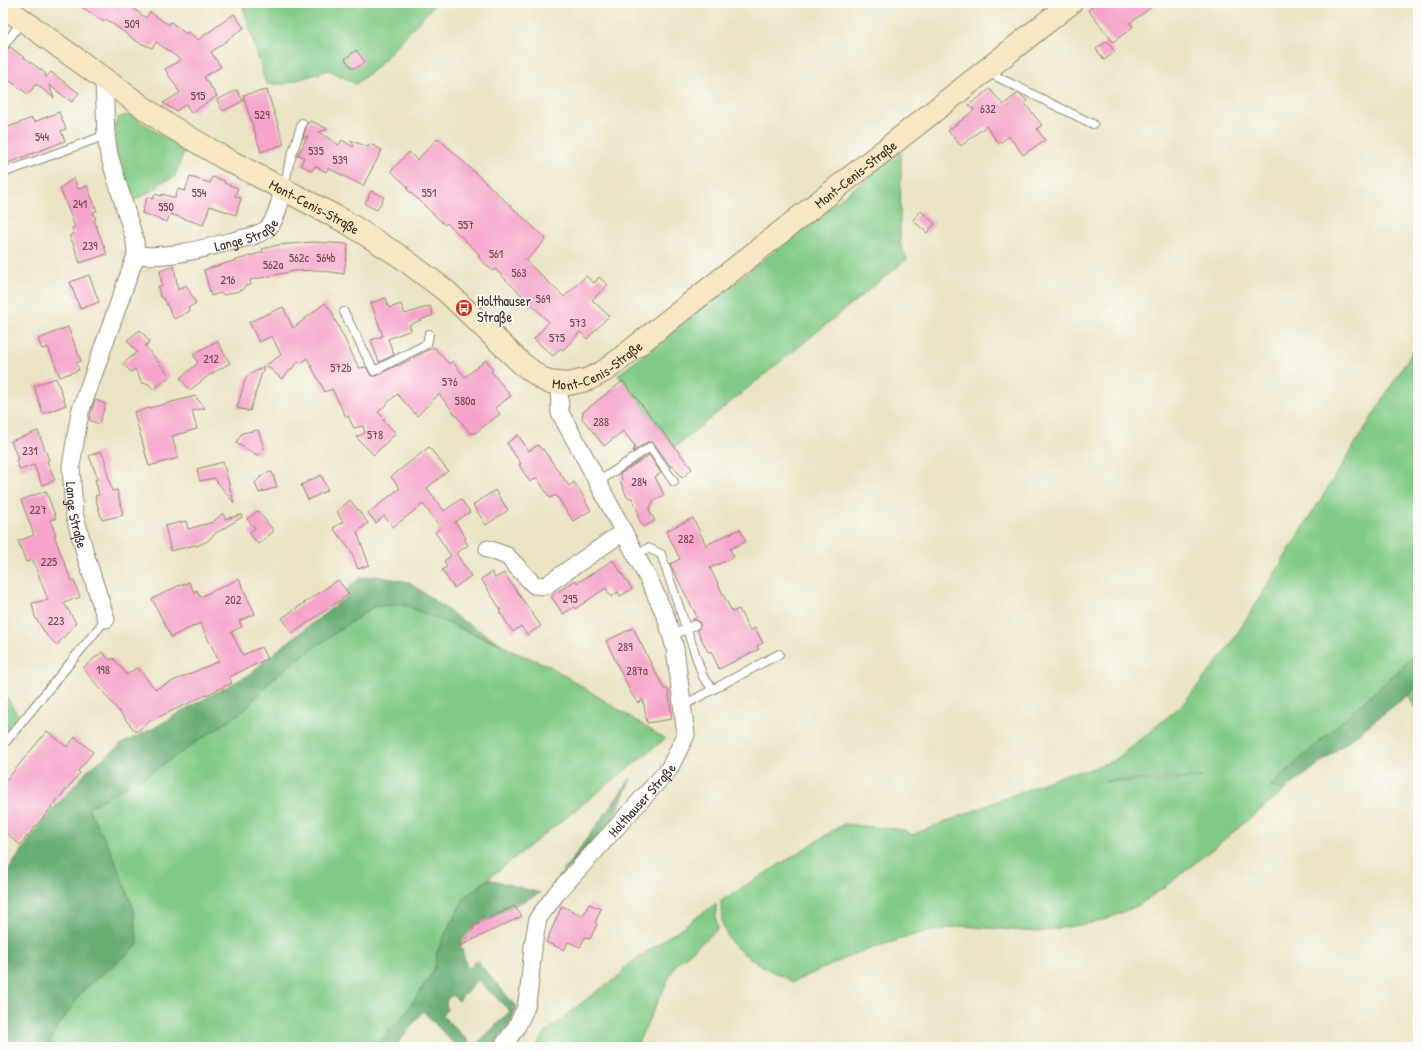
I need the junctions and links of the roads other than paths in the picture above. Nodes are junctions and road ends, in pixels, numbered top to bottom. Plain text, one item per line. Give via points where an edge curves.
1 (1071, 3) edge
2 (3, 6) edge
3 (23, 20) junction
4 (3, 48) edge
5 (984, 71) junction
6 (104, 80) junction
7 (302, 123) dead end
8 (1092, 124) dead end
9 (106, 135) junction
10 (3, 173) edge
11 (283, 189) junction
12 (136, 255) junction
13 (344, 312) dead end
14 (429, 334) dead end
15 (559, 384) junction
16 (598, 482) junction
17 (674, 482) dead end
18 (623, 532) junction
19 (488, 549) dead end
20 (636, 555) junction
21 (106, 619) joint
22 (695, 625) dead end
23 (679, 632) junction
24 (779, 654) dead end
25 (713, 689) junction
26 (682, 706) junction
27 (3, 745) edge
28 (502, 1047) edge

1 - 5 main road, Mont-Cenis-Straße
2 - 3 main road, Mont-Cenis-Straße
3 - 4 lane
3 - 6 main road, Mont-Cenis-Straße
5 - 8 lane
5 - 15 main road, Mont-Cenis-Straße via 606,370 580,382
6 - 9 street, Lange Straße
6 - 11 main road, Mont-Cenis-Straße via 165,123
7 - 11 lane
9 - 10 lane
9 - 12 street, Lange Straße via 108,155 135,241
11 - 12 street, Lange Straße via 273,220 268,228 260,233 174,255
11 - 15 main road, Mont-Cenis-Straße via 346,222 401,256 446,291 531,372 548,382
12 - 21 street, Lange Straße via 80,412 71,466 74,513
13 - 14 lane via 374,371 427,344
15 - 16 street, Holthauser Straße via 560,414
16 - 17 lane via 650,447
16 - 18 street, Holthauser Straße
18 - 19 street via 545,586 534,585 507,556
18 - 20 street, Holthauser Straße
20 - 23 street, Holthauser Straße via 666,617
20 - 23 lane via 648,548 661,554
21 - 27 lane, Lange Straße
22 - 23 lane
23 - 25 lane via 703,677
23 - 26 street, Holthauser Straße via 674,648
24 - 25 lane
25 - 26 lane
26 - 28 street, Holthauser Straße via 686,735 669,769 556,894 538,918 526,1006 516,1028

